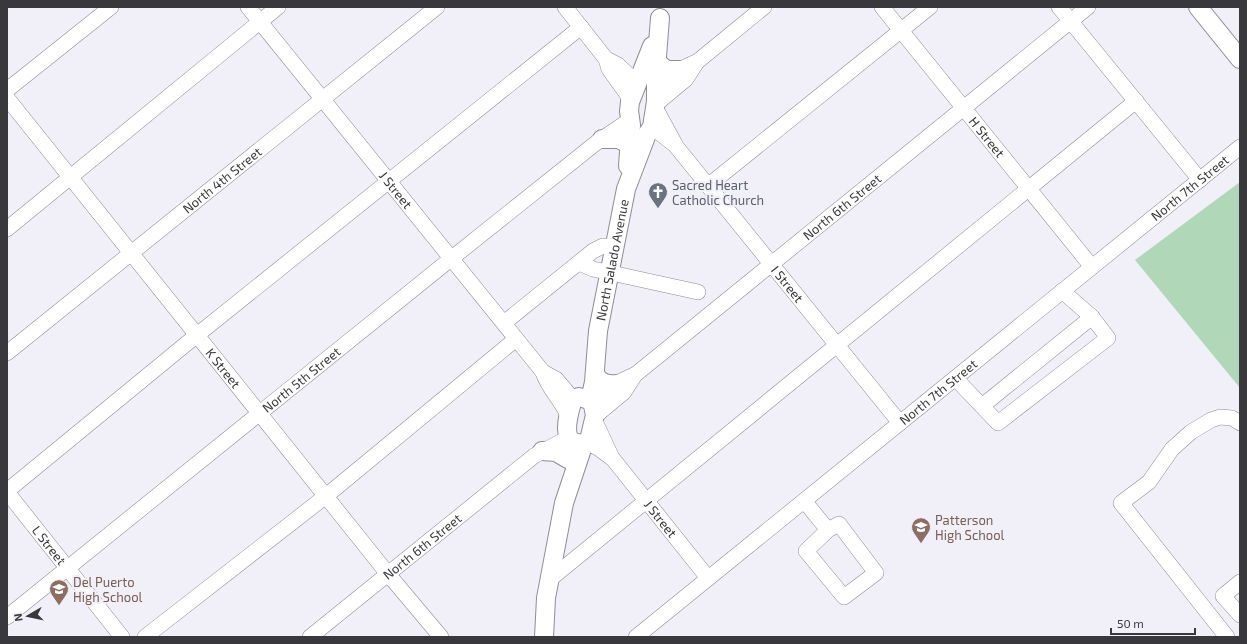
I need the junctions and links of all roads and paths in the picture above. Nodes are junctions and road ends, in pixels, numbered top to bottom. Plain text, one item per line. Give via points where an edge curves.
1 (111, 7) edge
2 (248, 7) edge
3 (278, 7) edge
4 (437, 7) edge
5 (565, 7) edge
6 (764, 7) edge
7 (882, 7) edge
8 (930, 7) edge
9 (1059, 7) edge
10 (1088, 7) edge
11 (1198, 7) edge
12 (661, 13) edge
13 (1070, 21) junction
14 (261, 23) junction
15 (582, 27) junction
16 (900, 30) junction
17 (606, 58) junction
18 (1240, 59) edge
19 (656, 61) junction
20 (698, 61) junction
21 (679, 70) junction
22 (7, 90) edge
23 (650, 91) junction
24 (7, 98) edge
25 (323, 99) junction
26 (1136, 101) junction
27 (963, 108) junction
28 (630, 114) junction
29 (650, 128) junction
30 (599, 141) junction
31 (630, 145) junction
32 (675, 145) junction
33 (1240, 147) edge
34 (70, 177) junction
35 (1200, 180) junction
36 (390, 182) junction
37 (709, 185) junction
38 (626, 189) junction
39 (1028, 189) junction
40 (7, 228) edge
41 (614, 247) junction
42 (131, 253) junction
43 (452, 258) junction
44 (579, 263) junction
45 (771, 263) junction
46 (1092, 267) junction
47 (609, 273) junction
48 (1062, 291) junction
49 (698, 292) dead end
50 (1092, 317) junction
51 (504, 323) junction
52 (598, 331) junction
53 (197, 335) junction
54 (516, 339) junction
55 (837, 345) junction
56 (7, 353) edge
57 (544, 372) junction
58 (594, 374) junction
59 (636, 374) junction
60 (956, 379) junction
61 (617, 384) junction
62 (587, 406) junction
63 (982, 406) junction
64 (260, 413) junction
65 (568, 416) junction
66 (1240, 422) edge
67 (900, 423) junction
68 (577, 441) junction
69 (538, 453) junction
70 (568, 459) junction
71 (612, 459) junction
72 (7, 491) edge
73 (326, 496) junction
74 (646, 501) junction
75 (805, 502) junction
76 (564, 503) junction
77 (828, 530) junction
78 (68, 568) junction
79 (388, 574) junction
80 (708, 578) junction
81 (549, 580) junction
82 (1240, 582) edge
83 (546, 598) junction
84 (1240, 615) edge
85 (7, 617) edge
86 (122, 637) edge
87 (145, 637) edge
88 (310, 637) edge
89 (441, 637) edge
90 (531, 637) edge
91 (544, 637) edge
92 (636, 637) edge
93 (1227, 637) edge

1 - 22 street
2 - 14 street, J Street
3 - 14 street
4 - 25 street, North 4th Street
5 - 15 street, I Street
6 - 20 street
7 - 16 street, H Street
8 - 16 street
9 - 13 street
10 - 13 street, North 6th Street
11 - 18 main road
12 - 19 main road, North Salado Avenue
12 - 23 main road, North Salado Avenue
13 - 26 street
13 - 27 street, North 6th Street
14 - 25 street, J Street
14 - 34 street
15 - 17 street, I Street
15 - 36 street
16 - 27 street, H Street
16 - 37 street
17 - 23 street, I Street
17 - 28 street, I Street via 609,69 627,94
19 - 21 main road via 666,70
19 - 23 main road, North Salado Avenue
20 - 21 street
20 - 23 street via 686,79
21 - 23 street
23 - 28 main road, North Salado Avenue
23 - 29 main road, North Salado Avenue
23 - 32 street, I Street
24 - 34 street, K Street
25 - 36 street, J Street
25 - 42 street, North 4th Street
26 - 35 street
26 - 39 street
27 - 39 street, H Street
27 - 45 street, North 6th Street
28 - 29 street via 640,130
28 - 30 street, North 5th Street
28 - 31 main road, North Salado Avenue
29 - 32 street, I Street
29 - 38 main road, North Salado Avenue
30 - 31 main road via 619,139
30 - 43 street, North 5th Street
31 - 38 main road, North Salado Avenue
32 - 37 street, I Street
33 - 35 street, North 7th Street
34 - 40 street
34 - 42 street, K Street
35 - 46 street, North 7th Street
36 - 43 street, J Street
36 - 53 street
37 - 45 street, I Street
38 - 41 main road, North Salado Avenue
39 - 46 street, H Street
39 - 55 street
41 - 44 street via 603,246
41 - 47 main road, North Salado Avenue
42 - 53 street, K Street
42 - 56 street, North 4th Street
43 - 51 street, J Street
43 - 64 street, North 5th Street
44 - 47 street
44 - 51 street
45 - 55 street, I Street
45 - 59 street, North 6th Street
46 - 48 street, North 7th Street
47 - 49 street
47 - 52 main road, North Salado Avenue
48 - 50 street
48 - 60 street, North 7th Street
50 - 63 street
50 - 63 street via 1108,338 998,423
51 - 54 street, J Street
52 - 58 main road, North Salado Avenue
52 - 62 main road, North Salado Avenue via 590,361
53 - 64 street, K Street
53 - 72 street
54 - 57 street, J Street
54 - 73 street
55 - 67 street, I Street
55 - 74 street
57 - 62 street, J Street
57 - 65 street, J Street via 547,383
58 - 61 main road via 604,383
58 - 62 main road, North Salado Avenue
59 - 61 street, North 6th Street
59 - 62 street via 624,392
60 - 63 street
60 - 67 street, North 7th Street
61 - 62 street, North 6th Street
62 - 65 main road, North Salado Avenue
62 - 68 main road, North Salado Avenue
62 - 71 street, J Street
64 - 73 street, K Street
64 - 78 street, North 5th Street
65 - 68 main road, North Salado Avenue
65 - 69 street, North 6th Street
66 - 93 street via 1220,417 1191,432 1172,449 1149,482 1121,502
67 - 75 street, North 7th Street
68 - 69 street, North 6th Street
68 - 70 main road, North Salado Avenue
68 - 71 street, J Street via 598,448
68 - 76 main road, North Salado Avenue
69 - 70 main road via 556,452
69 - 79 street, North 6th Street
70 - 76 main road, North Salado Avenue
71 - 74 street, J Street
72 - 78 street, L Street
73 - 79 street, K Street
73 - 87 street
74 - 80 street, J Street
74 - 81 street
75 - 77 street
75 - 80 street, North 7th Street
76 - 81 main road, North Salado Avenue
77 - 77 street via 806,551 844,597 876,573 839,524
78 - 85 street, North 5th Street
78 - 86 street, L Street
79 - 88 street, North 6th Street
79 - 89 street, K Street
80 - 92 street, North 7th Street
81 - 83 main road, North Salado Avenue
82 - 84 street via 1223,596
83 - 90 main road, North Salado Avenue
83 - 91 main road, North Salado Avenue

